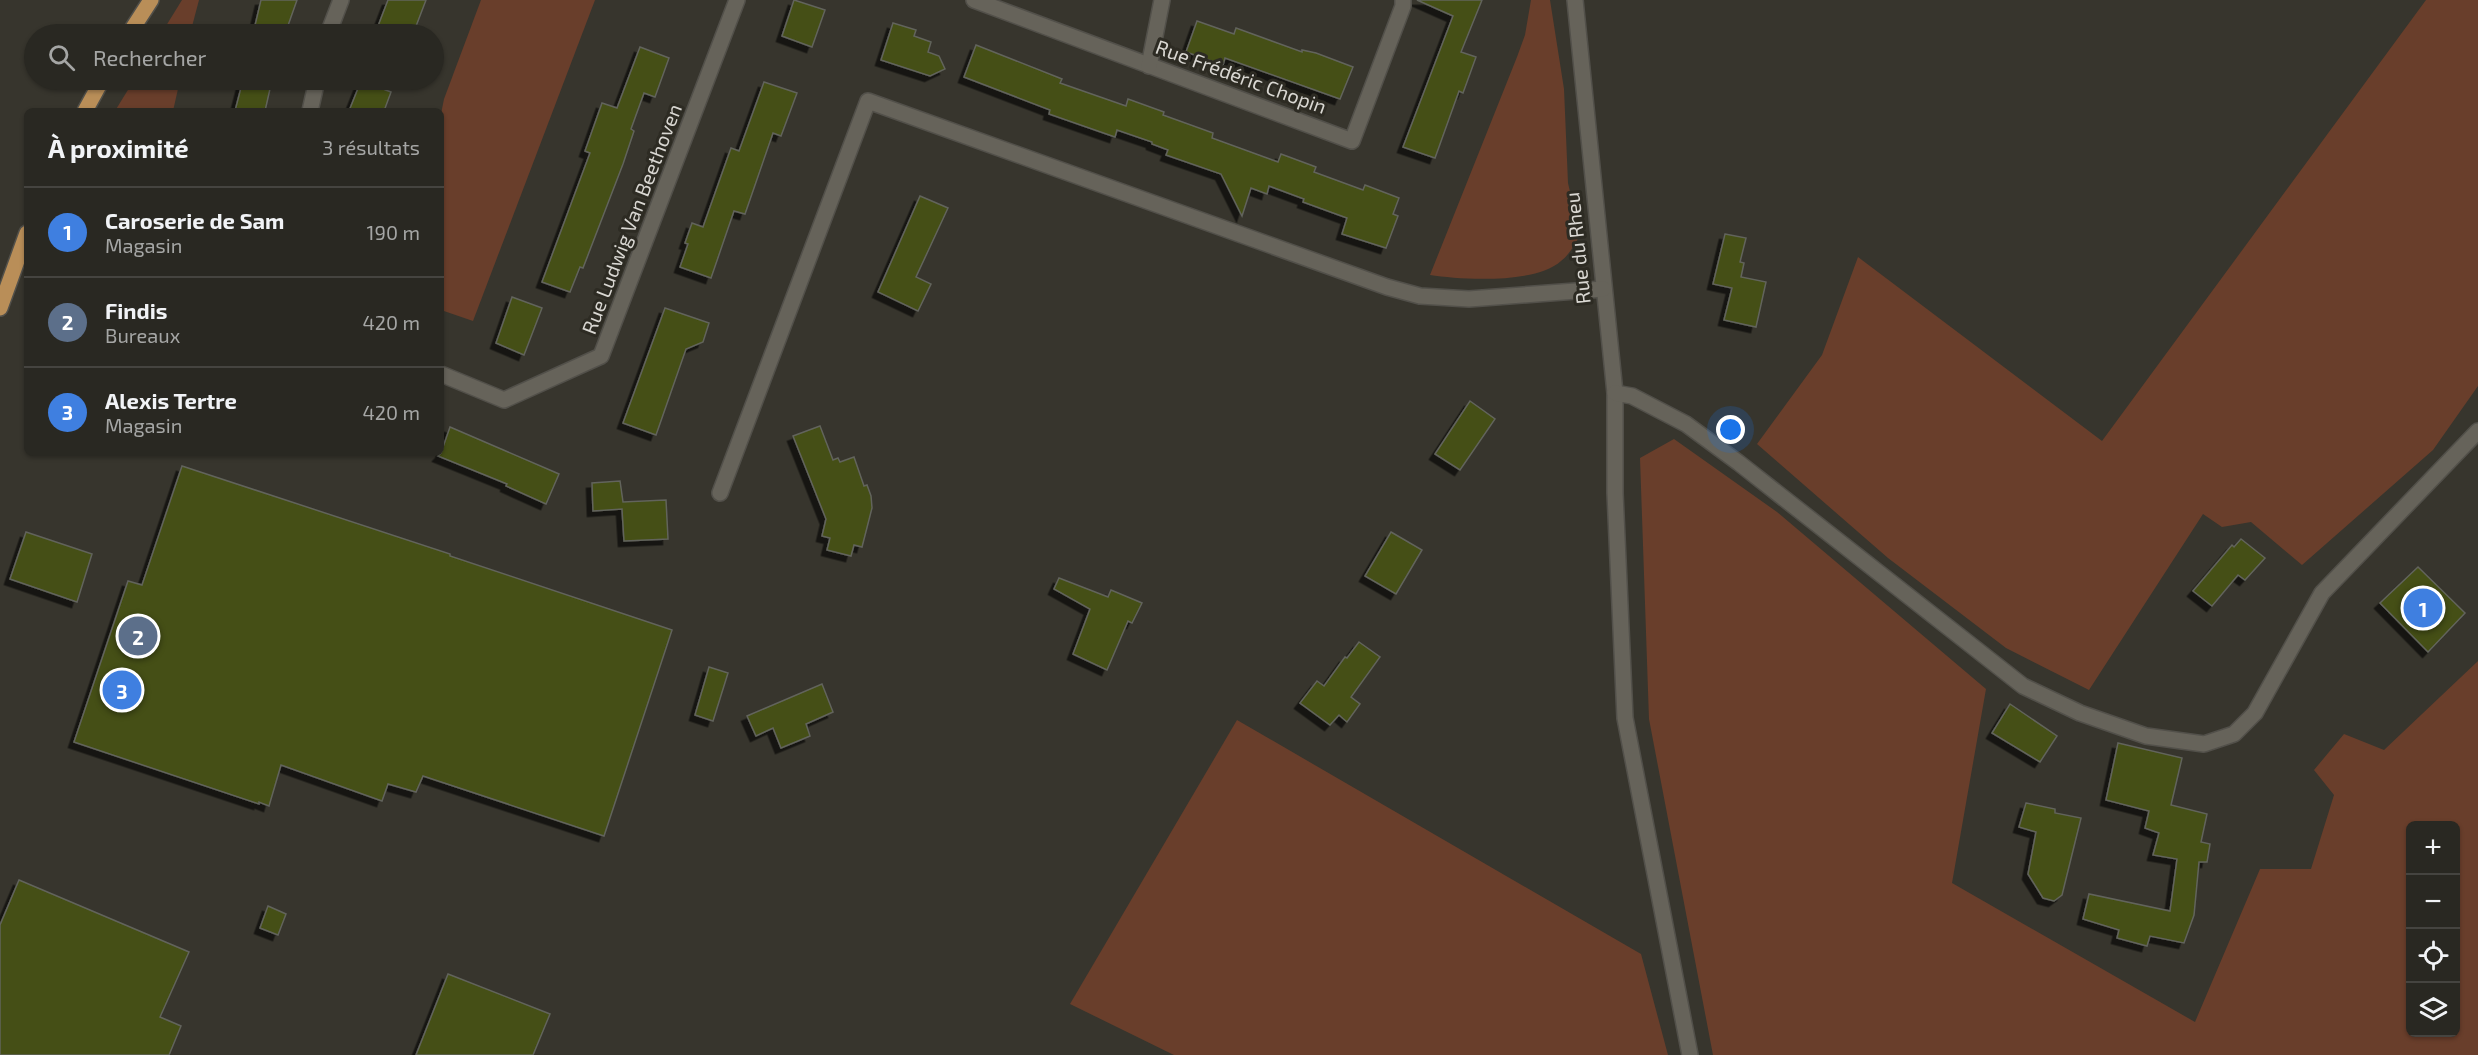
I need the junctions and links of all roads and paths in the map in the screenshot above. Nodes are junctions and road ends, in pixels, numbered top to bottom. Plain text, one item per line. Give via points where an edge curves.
1 (151, 0) edge
2 (340, 0) edge
3 (737, 0) edge
4 (974, 0) edge
5 (1162, 0) edge
6 (1402, 0) edge
7 (1575, 0) edge
8 (135, 24) edge
9 (332, 24) edge
10 (1149, 66) junction
11 (97, 90) edge
12 (315, 90) edge
13 (87, 108) edge
14 (311, 108) edge
15 (24, 241) edge
16 (1603, 289) junction
17 (0, 308) edge
18 (444, 375) edge
19 (1615, 393) junction
20 (2478, 431) edge
21 (720, 493) dead end
22 (1690, 1055) edge

1 - 8 main road
2 - 9 street
3 - 18 street, Rue Ludwig Van Beethoven via 601,356 504,400
4 - 10 street, Rue Frédéric Chopin
5 - 10 street
6 - 10 street, Rue Frédéric Chopin via 1352,141
7 - 16 street, Rue du Rheu
11 - 13 main road
12 - 14 street
15 - 17 main road
16 - 19 street, Rue du Rheu
16 - 21 street via 1468,299 1420,296 868,101
19 - 20 street via 1632,396 1686,424 2023,686 2080,713 2146,736 2204,744 2234,734 2255,713 2322,592
19 - 22 street, Rue du Rheu via 1615,493 1625,718

